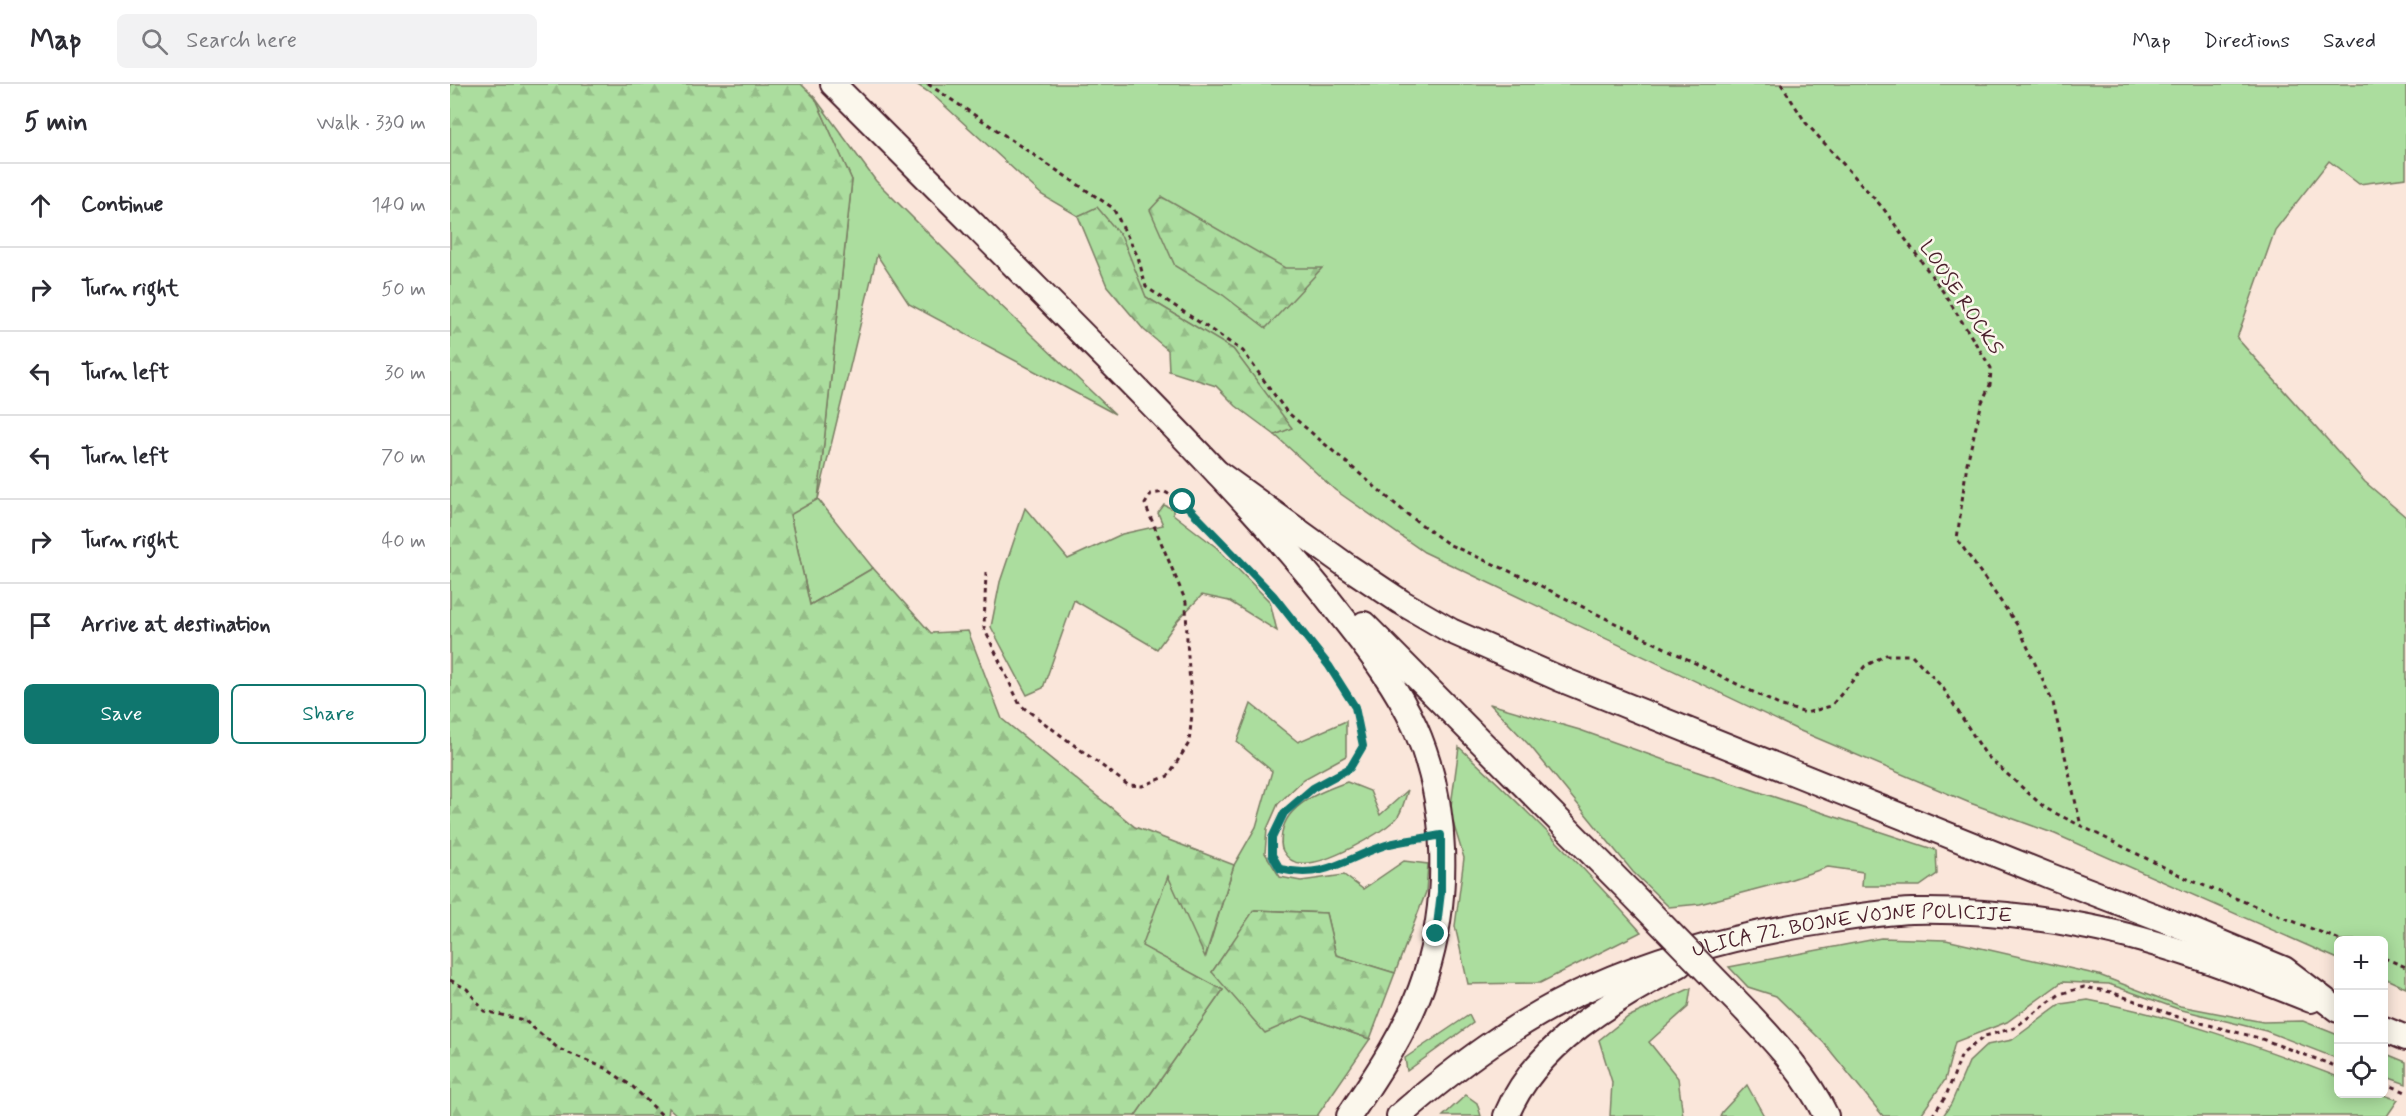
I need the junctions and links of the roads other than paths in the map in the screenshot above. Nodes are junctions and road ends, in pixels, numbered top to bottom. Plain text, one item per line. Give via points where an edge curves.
1 (833, 84) edge
2 (1218, 473) junction
3 (1302, 565) junction
4 (1721, 943) junction
5 (2334, 1007) edge
6 (2334, 1008) edge
7 (2388, 1031) edge
8 (2406, 1038) edge
9 (1349, 1116) edge
10 (1399, 1116) edge
11 (1506, 1116) edge
12 (1826, 1116) edge

1 - 2 main road
2 - 3 main road
2 - 5 main road via 1347,566 1450,631 2284,969
3 - 9 main road via 1370,652 1415,726 1437,800 1441,835 1439,913 1424,979 1379,1071
3 - 12 main road, bridge via 1748,1013 1788,1056
4 - 6 main road, ULICA 72. BOJNE VOJNE POLICIJE via 1805,924 1882,914 1933,911 2006,915 2089,927 2146,941
4 - 10 main road, ULICA 72. BOJNE VOJNE POLICIJE via 1645,965 1587,988 1509,1032 1448,1073
4 - 11 main road via 1585,1022 1532,1072
7 - 8 main road

